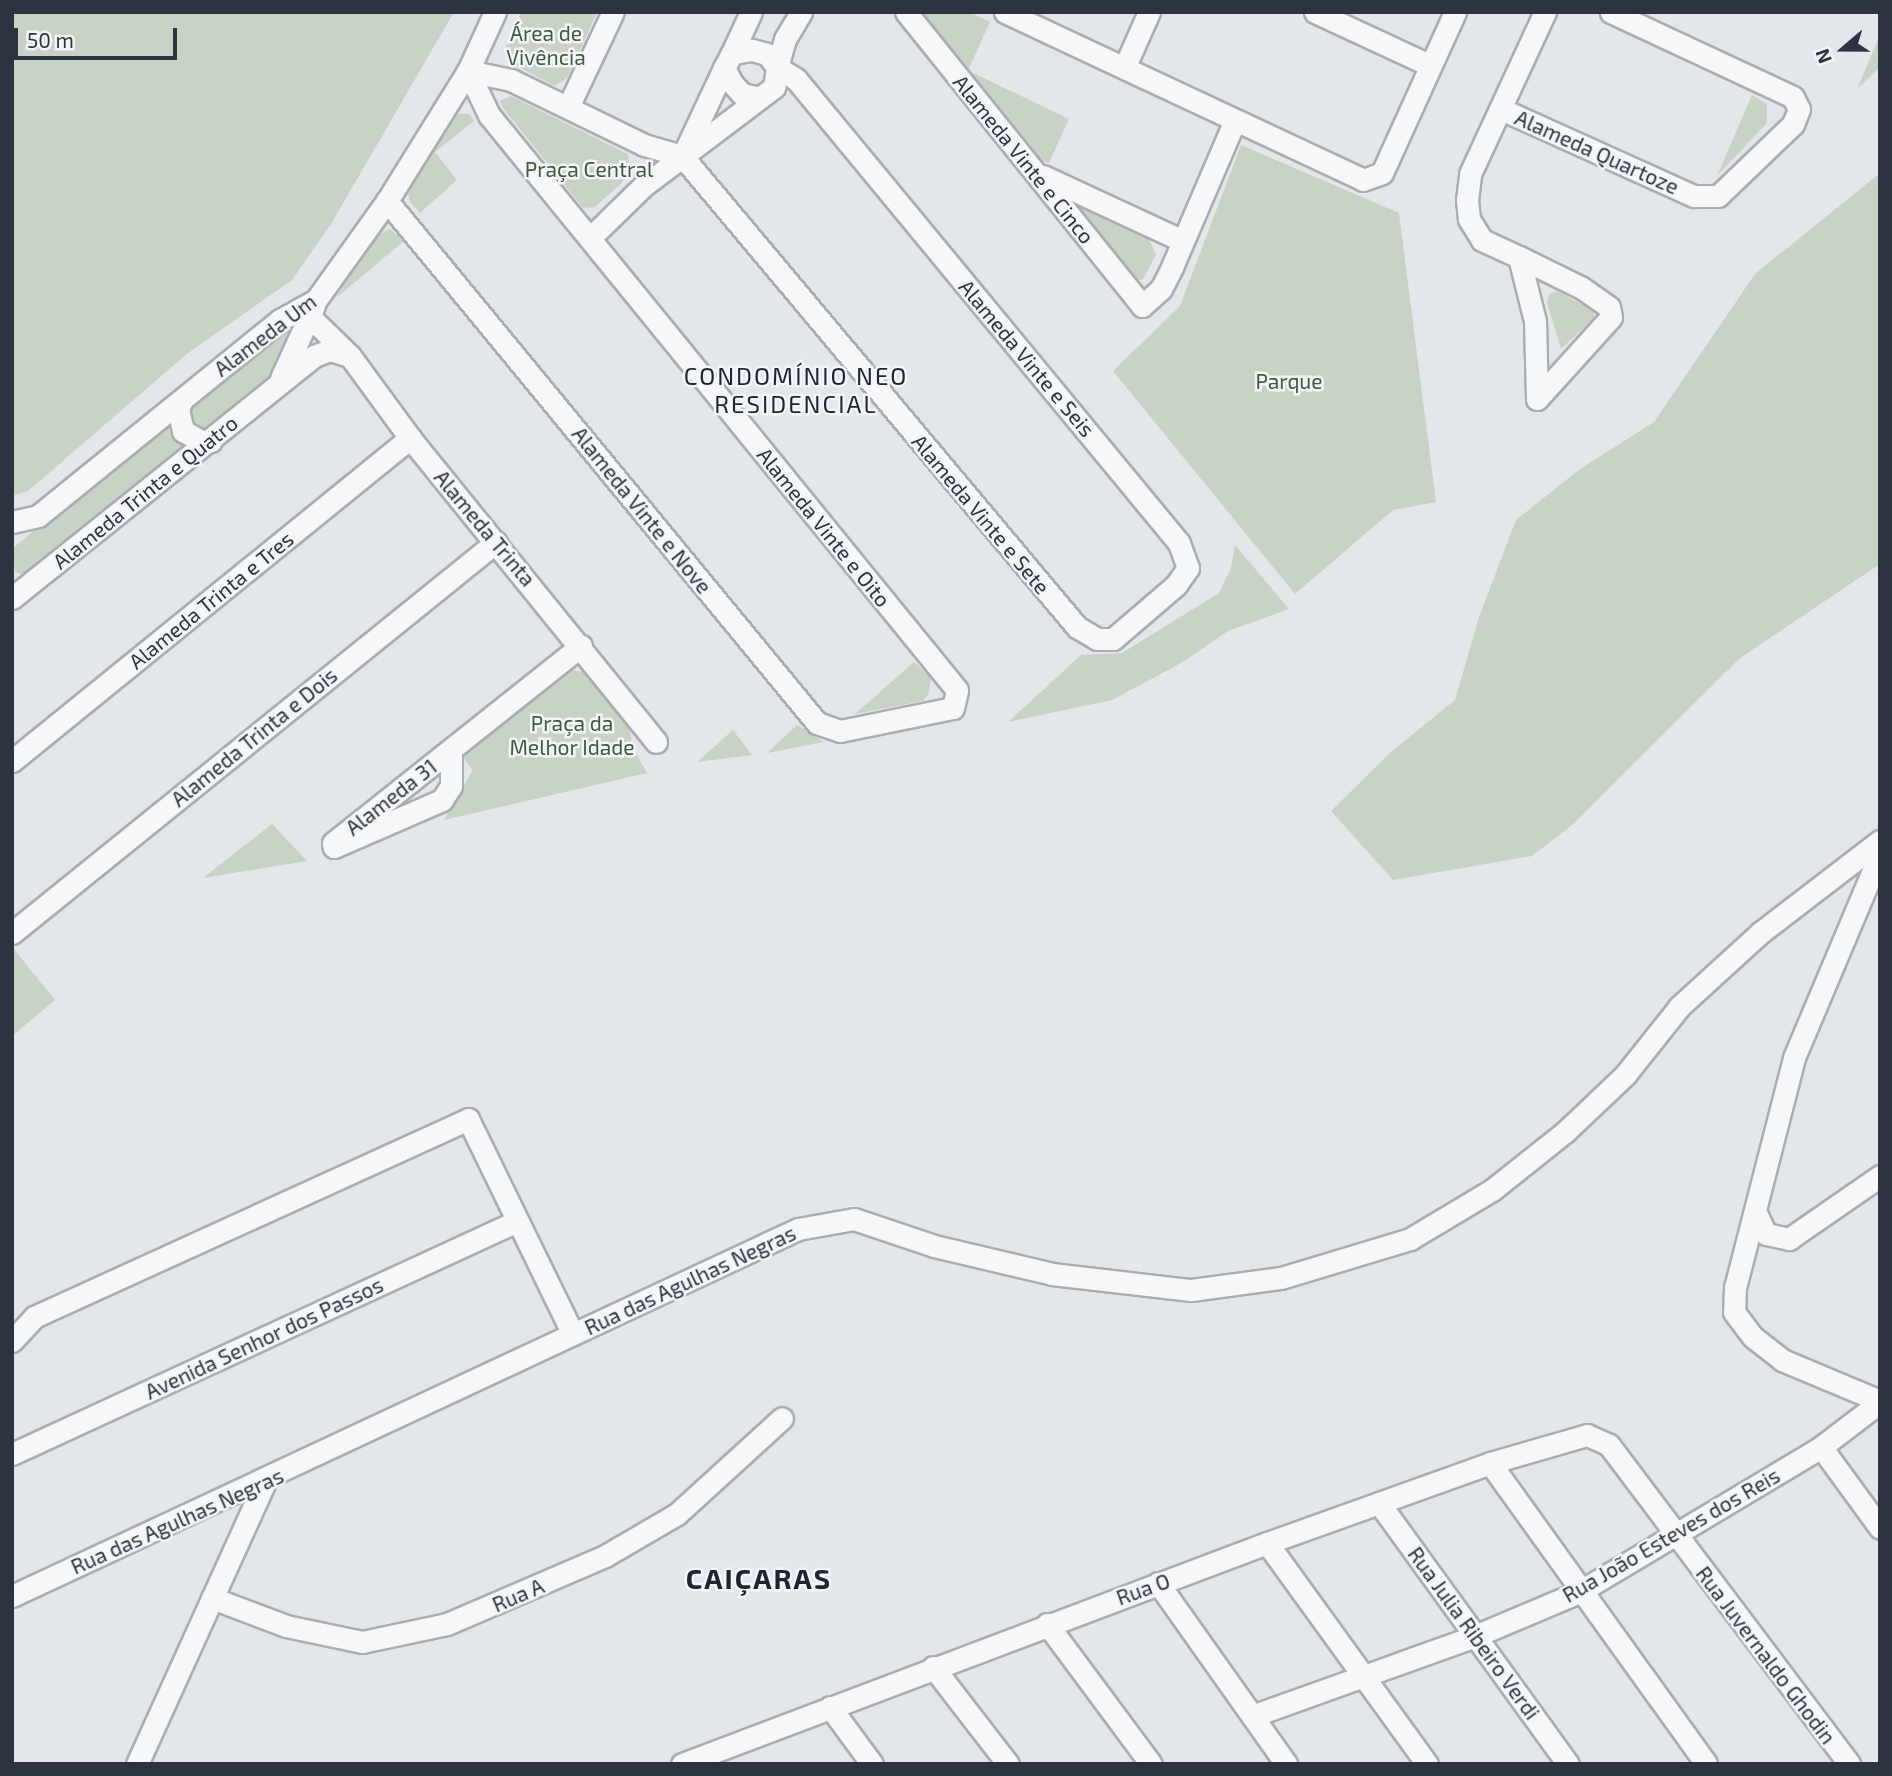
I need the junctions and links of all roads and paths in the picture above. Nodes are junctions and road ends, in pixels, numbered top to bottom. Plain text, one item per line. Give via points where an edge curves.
1 (495, 12) edge
2 (613, 12) edge
3 (751, 12) edge
4 (801, 12) edge
5 (906, 12) edge
6 (1005, 12) edge
7 (1149, 12) edge
8 (1315, 12) edge
9 (1455, 12) edge
10 (1545, 12) edge
11 (1611, 12) edge
12 (728, 61) junction
13 (1429, 65) junction
14 (1125, 66) junction
15 (776, 67) junction
16 (468, 71) junction
17 (511, 79) junction
18 (756, 97) junction
19 (568, 107) junction
20 (1501, 109) junction
21 (489, 115) junction
22 (1234, 122) junction
23 (643, 145) junction
24 (682, 156) junction
25 (1038, 174) junction
26 (642, 187) junction
27 (387, 201) junction
28 (590, 238) junction
29 (1181, 240) junction
30 (1519, 257) junction
31 (1580, 287) junction
32 (313, 309) junction
33 (1535, 321) junction
34 (350, 356) junction
35 (277, 384) junction
36 (182, 400) junction
37 (410, 438) junction
38 (211, 441) junction
39 (12, 522) edge
40 (496, 541) junction
41 (12, 598) edge
42 (1097, 639) joint
43 (581, 646) junction
44 (940, 714) joint
45 (656, 743) dead end
46 (451, 750) junction
47 (12, 761) edge
48 (1880, 841) edge
49 (1880, 854) edge
50 (12, 933) edge
51 (1880, 1176) edge
52 (1756, 1213) junction
53 (515, 1222) junction
54 (573, 1334) junction
55 (12, 1341) edge
56 (1880, 1402) edge
57 (782, 1418) dead end
58 (1609, 1445) joint
59 (1821, 1447) junction
60 (12, 1454) edge
61 (1490, 1463) junction
62 (265, 1482) junction
63 (1379, 1503) junction
64 (1880, 1528) edge
65 (1675, 1535) junction
66 (1267, 1543) junction
67 (1158, 1583) junction
68 (1579, 1592) junction
69 (12, 1596) edge
70 (212, 1598) junction
71 (1047, 1623) junction
72 (1475, 1636) junction
73 (933, 1667) junction
74 (1364, 1676) junction
75 (830, 1707) junction
76 (1252, 1716) junction
77 (721, 1757) edge
78 (137, 1764) edge
79 (682, 1764) edge
80 (872, 1764) edge
81 (1008, 1764) edge
82 (1151, 1764) edge
83 (1286, 1764) edge
84 (1427, 1764) edge
85 (1568, 1764) edge
86 (1706, 1764) edge
87 (1849, 1764) edge

1 - 16 street, Alameda Um
2 - 19 street
3 - 12 street
4 - 15 street
5 - 25 street, Alameda Vinte e Cinco
6 - 14 street
7 - 14 street
8 - 13 street
9 - 13 street
10 - 20 street
11 - 20 street, Alameda Quartoze via 1793,97 1800,109 1793,124 1718,196 1694,196
12 - 15 street via 751,50 767,54
12 - 18 street via 742,94
12 - 24 street
13 - 22 street via 1382,173 1363,180
14 - 22 street
15 - 18 street via 774,87
15 - 42 street, Alameda Vinte e Seis via 796,79 1179,543 1188,568 1177,585 1113,639
16 - 17 street
16 - 21 street, Alameda Vinte e Oito
16 - 27 street, Alameda Um
17 - 19 street
17 - 21 street via 490,93
18 - 24 street
19 - 23 street
20 - 30 street via 1470,174 1469,219 1482,240
21 - 28 street, Alameda Vinte e Oito
22 - 29 street
23 - 24 street
23 - 26 street
24 - 26 street
24 - 42 street, Alameda Vinte e Sete via 1077,627
25 - 29 street
25 - 29 street, Alameda Vinte e Cinco via 1142,306 1161,289
26 - 28 street
27 - 32 street, Alameda Um
27 - 44 street, Alameda Vinte e Nove via 817,723 840,731
28 - 44 street, Alameda Vinte e Oito via 957,690 953,708
30 - 31 street
30 - 33 street
31 - 33 street via 1550,283 1541,290
31 - 33 street via 1609,307 1611,317 1537,399
32 - 34 street, Alameda Trinta
32 - 35 street, Alameda Trinta e Quatro
32 - 36 street, Alameda Um via 280,320
34 - 35 street, Alameda Trinta e Quatro via 330,350 314,356
34 - 37 street, Alameda Trinta
35 - 38 street, Alameda Trinta e Quatro
36 - 38 street via 178,409 183,431 203,442
36 - 39 street, Alameda Um via 38,516
37 - 40 street, Alameda Trinta
37 - 47 street, Alameda Trinta e Tres
38 - 41 street, Alameda Trinta e Quatro
40 - 43 street, Alameda Trinta
40 - 50 street, Alameda Trinta e Dois
43 - 45 street, Alameda Trinta
43 - 46 street
46 - 46 street, Alameda 31 via 333,843 334,847 442,800 451,786
48 - 54 street, Rua das Agulhas Negras via 1760,933 1689,998 1625,1075 1565,1132 1492,1190 1410,1239 1280,1278 1191,1290 1052,1274 934,1246 854,1219 798,1229
49 - 52 street via 1794,1058
51 - 52 street via 1789,1239 1766,1234
52 - 56 street via 1735,1287 1734,1312 1753,1338 1782,1360
53 - 54 street
53 - 55 street via 468,1119 34,1317
53 - 60 street, Avenida Senhor dos Passos
54 - 62 street, Rua das Agulhas Negras
56 - 59 street, Rua João Esteves dos Reis
57 - 70 street, Rua A via 677,1514 605,1556 447,1624 362,1642 286,1626
58 - 61 street, Rua O via 1587,1435
58 - 65 street, Rua Juvernaldo Ghodin
59 - 64 street
59 - 65 street, Rua João Esteves dos Reis
61 - 63 street, Rua O
61 - 68 street
62 - 69 street, Rua das Agulhas Negras
62 - 70 street
63 - 66 street, Rua O
63 - 72 street, Rua Julia Ribeiro Verdi
65 - 68 street, Rua João Esteves dos Reis
65 - 87 street, Rua Juvernaldo Ghodin
66 - 67 street, Rua O
66 - 74 street
67 - 71 street, Rua O
67 - 76 street
68 - 72 street, Rua João Esteves dos Reis
68 - 86 street
70 - 78 street
71 - 73 street, Rua O
71 - 82 street
72 - 74 street, Rua João Esteves dos Reis
72 - 85 street, Rua Julia Ribeiro Verdi
73 - 75 street, Rua O
73 - 81 street
74 - 76 street, Rua João Esteves dos Reis
74 - 84 street
75 - 77 street, Rua O
75 - 80 street
76 - 83 street
77 - 79 street, Rua O

